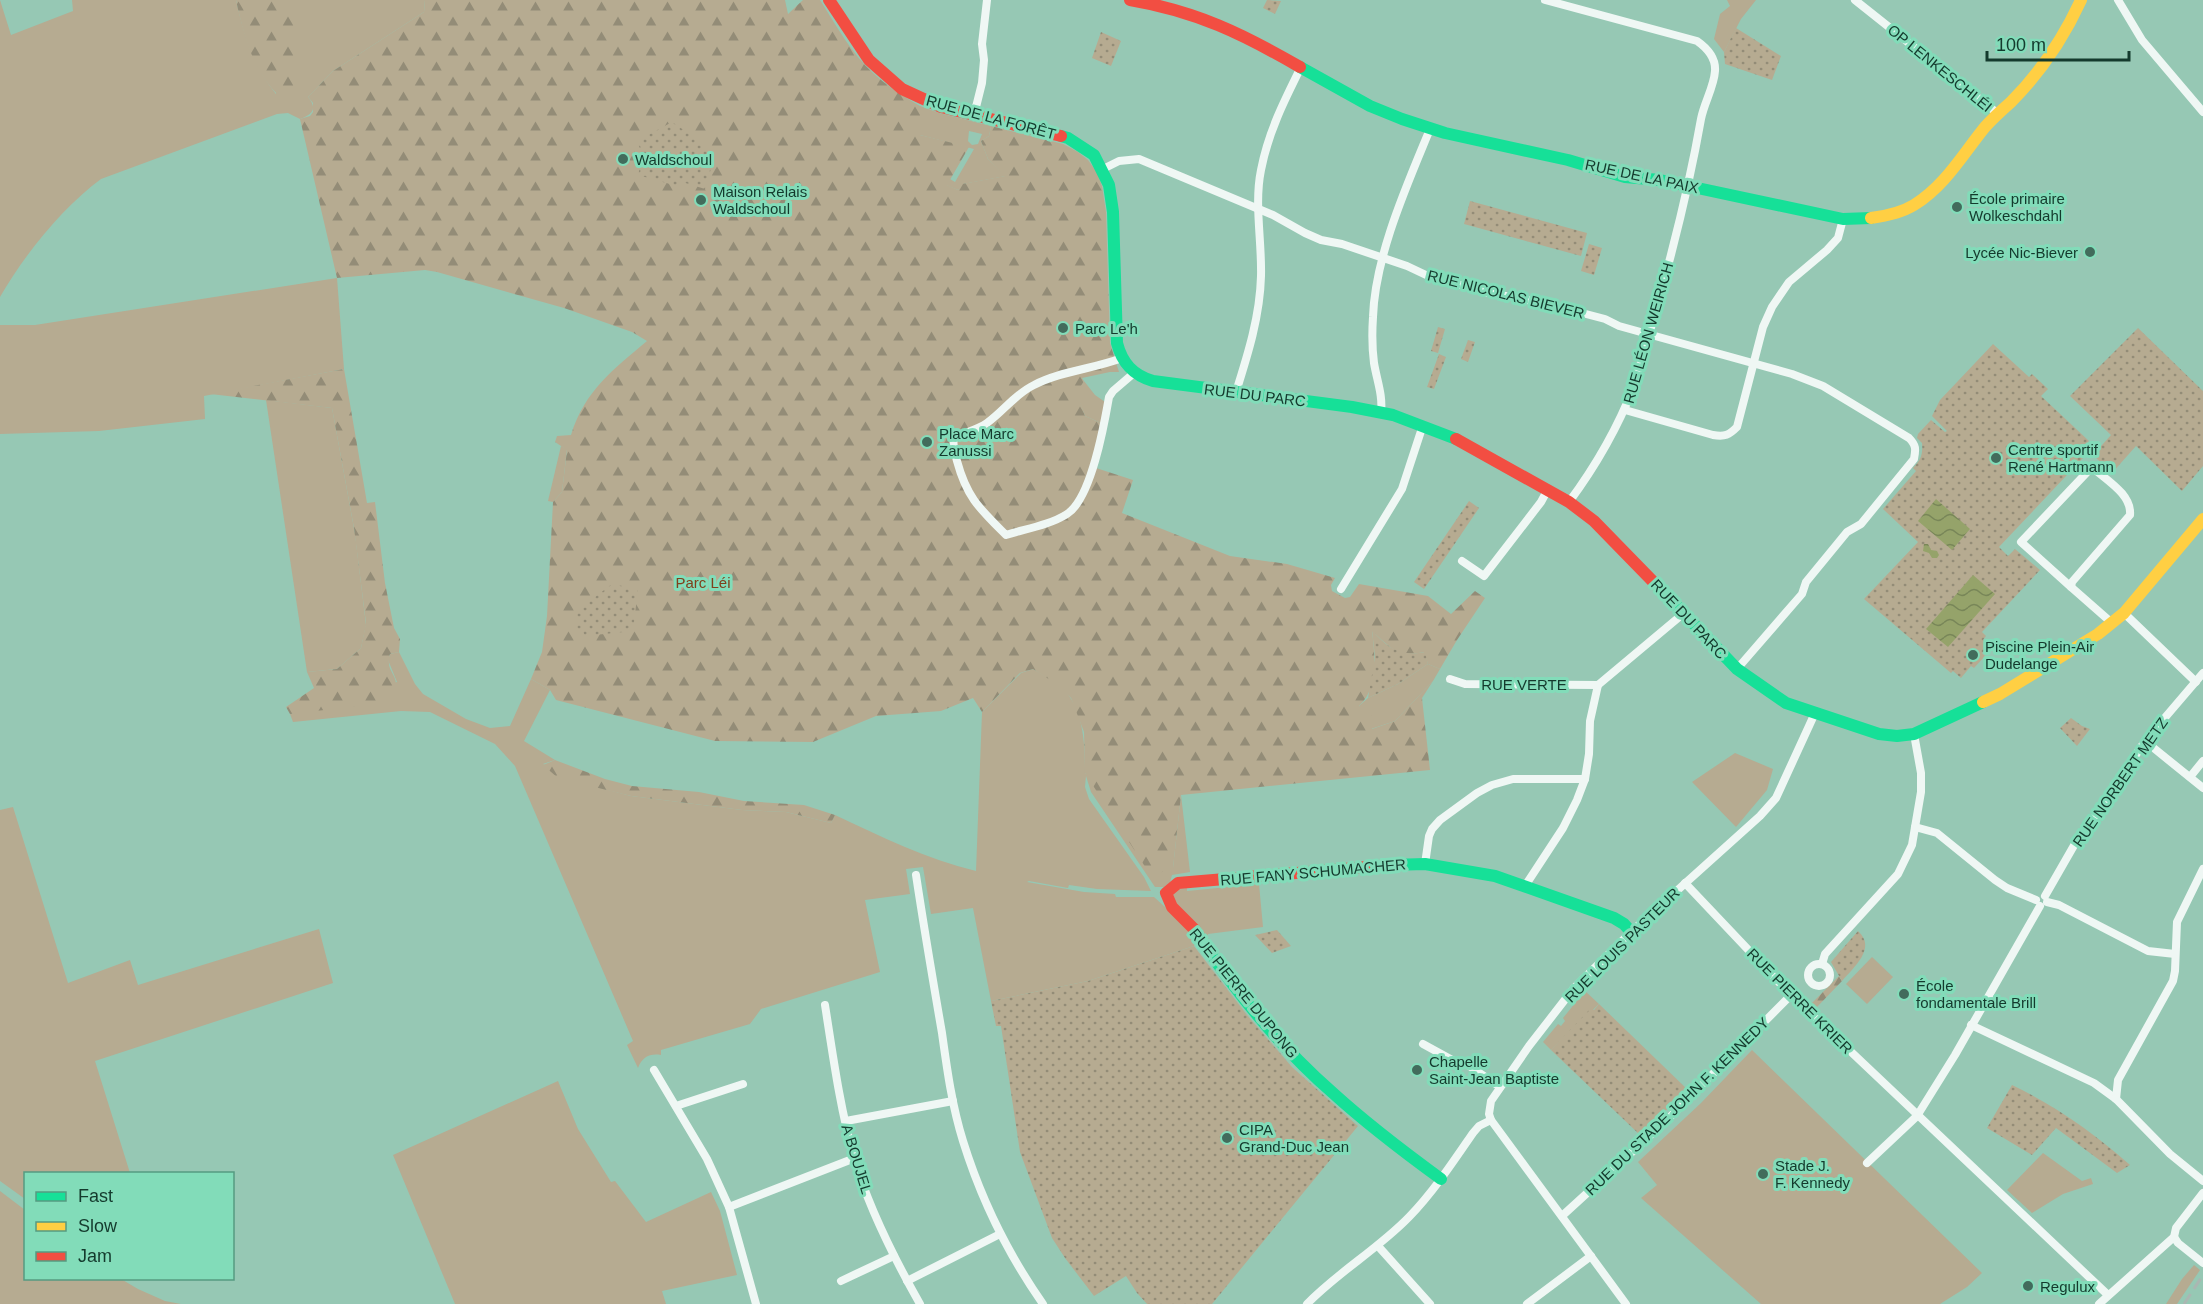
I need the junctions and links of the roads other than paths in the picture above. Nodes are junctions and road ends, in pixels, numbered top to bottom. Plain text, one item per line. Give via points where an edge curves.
1 (829, 0) edge
2 (987, 0) edge
3 (1130, 0) edge
4 (1545, 0) edge
5 (1855, 0) edge
6 (2081, 0) edge
7 (2118, 0) edge
8 (1301, 67) junction
9 (2203, 112) edge
10 (974, 114) junction
11 (1997, 114) junction
12 (1430, 129) junction
13 (1103, 170) junction
14 (1689, 186) junction
15 (1258, 210) junction
16 (1843, 219) junction
17 (1383, 259) junction
18 (1649, 334) junction
19 (1122, 358) junction
20 (1754, 362) junction
21 (1134, 373) junction
22 (1236, 393) junction
23 (1625, 410) junction
24 (1381, 413) junction
25 (1423, 425) junction
26 (1548, 489) junction
27 (1569, 502) junction
28 (2203, 519) edge
29 (1462, 561) dead end
30 (2071, 587) junction
31 (1341, 589) dead end
32 (1684, 613) junction
33 (2124, 613) junction
34 (2112, 622) junction
35 (1737, 669) junction
36 (2203, 673) edge
37 (1450, 678) dead end
38 (2196, 682) junction
39 (1598, 685) junction
40 (1815, 713) junction
41 (1914, 734) junction
42 (2145, 741) junction
43 (2203, 761) edge
44 (2190, 777) junction
45 (1585, 779) junction
46 (2203, 788) edge
47 (1915, 826) junction
48 (1425, 864) junction
49 (2203, 869) edge
50 (916, 875) dead end
51 (1685, 883) junction
52 (1525, 886) junction
53 (1166, 893) joint
54 (2042, 901) junction
55 (1631, 932) junction
56 (2175, 954) junction
57 (1822, 964) dead end
58 (1791, 994) junction
59 (825, 1005) dead end
60 (1971, 1025) junction
61 (1422, 1044) dead end
62 (654, 1070) dead end
63 (743, 1084) dead end
64 (1500, 1087) junction
65 (2116, 1099) junction
66 (953, 1101) junction
67 (676, 1106) junction
68 (1917, 1116) junction
69 (1491, 1120) junction
70 (846, 1121) junction
71 (855, 1158) junction
72 (1867, 1163) dead end
73 (1441, 1179) junction
74 (2203, 1181) edge
75 (2203, 1193) edge
76 (729, 1207) junction
77 (1562, 1216) junction
78 (1000, 1234) junction
79 (2174, 1237) junction
80 (1378, 1246) junction
81 (894, 1256) junction
82 (1591, 1256) junction
83 (2203, 1263) edge
84 (841, 1281) dead end
85 (907, 1281) junction
86 (2108, 1295) junction
87 (756, 1304) edge
88 (920, 1304) edge
89 (1043, 1304) edge
90 (1307, 1304) edge
91 (1430, 1304) edge
92 (1527, 1304) edge
93 (1626, 1304) edge
94 (2098, 1304) edge

1 - 10 street, RUE DE LA FORÊT via 869,60 888,78 923,100
2 - 10 street via 982,32 982,83
3 - 8 street, RUE DE LA PAIX via 1169,7 1211,21
4 - 14 street, RUE LÉON WEIRICH via 1686,36 1710,52 1715,72 1702,113
5 - 11 street, OP LENKESCHLÉI
6 - 11 street, RUE DE LA PAIX via 2058,43
7 - 9 street via 2142,40
8 - 12 street, RUE DE LA PAIX via 1370,105
8 - 15 street via 1268,140
10 - 13 street, RUE DE LA FORÊT via 1068,138 1094,156
11 - 16 street, RUE DE LA PAIX via 1925,198 1897,213
12 - 14 street, RUE DE LA PAIX via 1610,172
12 - 17 street via 1404,192
13 - 15 street, RUE NICOLAS BIEVER via 1119,161 1139,159
13 - 19 street, RUE DE LA FORÊT via 1113,212 1117,343
14 - 16 street, RUE DE LA PAIX
14 - 18 street, RUE LÉON WEIRICH
15 - 17 street, RUE NICOLAS BIEVER via 1321,240
15 - 22 street via 1260,300
16 - 20 street via 1838,238 1789,282 1772,307
17 - 18 street, RUE NICOLAS BIEVER via 1484,292 1544,303
17 - 24 street via 1373,315 1374,364 1383,399
18 - 20 street, RUE NICOLAS BIEVER
18 - 23 street, RUE LÉON WEIRICH
19 - 21 street, RUE DE LA FORÊT
19 - 21 street via 1034,385 1008,402 990,421 954,438 969,495 1006,535 1057,519 1075,508 1086,490 1109,397
20 - 23 street via 1737,427 1730,435 1713,435
20 - 35 street, RUE NICOLAS BIEVER via 1823,386 1909,438 1916,451 1914,459 1861,524 1847,532 1806,582 1800,596
21 - 22 street, RUE DU PARC via 1152,381
22 - 24 street, RUE DU PARC
23 - 27 street, RUE LÉON WEIRICH
24 - 25 street, RUE DU PARC
25 - 26 street, RUE DU PARC via 1467,444
25 - 31 street via 1402,489
26 - 27 street, RUE DU PARC
26 - 29 street via 1484,576
27 - 32 street, RUE DU PARC via 1594,521
28 - 33 street, RUE DU PARC
30 - 30 street via 2130,515 2127,498 2092,467 2021,542
30 - 34 street
32 - 35 street, RUE DU PARC
32 - 39 street
33 - 34 street, RUE DU PARC
33 - 38 street
34 - 41 street, RUE DU PARC via 2000,694
35 - 40 street, RUE DU PARC via 1779,699
36 - 38 street, RUE NORBERT METZ
37 - 39 street, RUE VERTE via 1465,684
38 - 42 street, RUE NORBERT METZ
39 - 45 street
40 - 41 street, RUE DU PARC via 1879,734
40 - 51 street, RUE LOUIS PASTEUR via 1776,798
41 - 47 street via 1921,773
42 - 44 street
42 - 54 street, RUE NORBERT METZ via 2080,835
43 - 44 street
44 - 46 street
45 - 48 street via 1513,779 1492,785 1432,829
45 - 52 street via 1563,828
47 - 54 street via 1937,833 2007,888
47 - 57 street via 1912,845 1898,874 1825,954
48 - 52 street, RUE FANY SCHUMACHER
48 - 53 street, RUE FANY SCHUMACHER via 1178,883
49 - 56 street via 2177,921
50 - 66 street
51 - 55 street, RUE LOUIS PASTEUR
51 - 58 street, RUE PIERRE KRIER
52 - 55 street, RUE FANY SCHUMACHER via 1614,918
53 - 73 street, RUE PIERRE DUPONG via 1172,907 1288,1050 1331,1092
54 - 56 street via 2059,905 2148,951
54 - 60 street, RUE NORBERT METZ
55 - 64 street, RUE LOUIS PASTEUR via 1574,988
56 - 65 street via 2173,981 2118,1080
58 - 68 street, RUE PIERRE KRIER
58 - 77 street, RUE DU STADE JOHN F. KENNEDY via 1666,1121
59 - 70 street, A BOUJEL
60 - 65 street via 2094,1083
60 - 68 street, RUE NORBERT METZ
61 - 64 street via 1465,1063
62 - 67 street
63 - 67 street
64 - 69 street, RUE LOUIS PASTEUR via 1489,1107
65 - 74 street
66 - 70 street
66 - 78 street via 976,1179
67 - 76 street
68 - 72 street
68 - 86 street, RUE PIERRE KRIER
69 - 73 street via 1473,1133
69 - 77 street
70 - 71 street, A BOUJEL
71 - 76 street
71 - 81 street, A BOUJEL
73 - 80 street
75 - 79 street via 2176,1228
76 - 87 street
77 - 82 street
78 - 85 street
78 - 89 street
79 - 83 street
79 - 86 street
80 - 90 street
80 - 91 street
81 - 84 street
81 - 85 street, A BOUJEL
82 - 92 street
82 - 93 street
85 - 88 street, A BOUJEL
86 - 94 street

